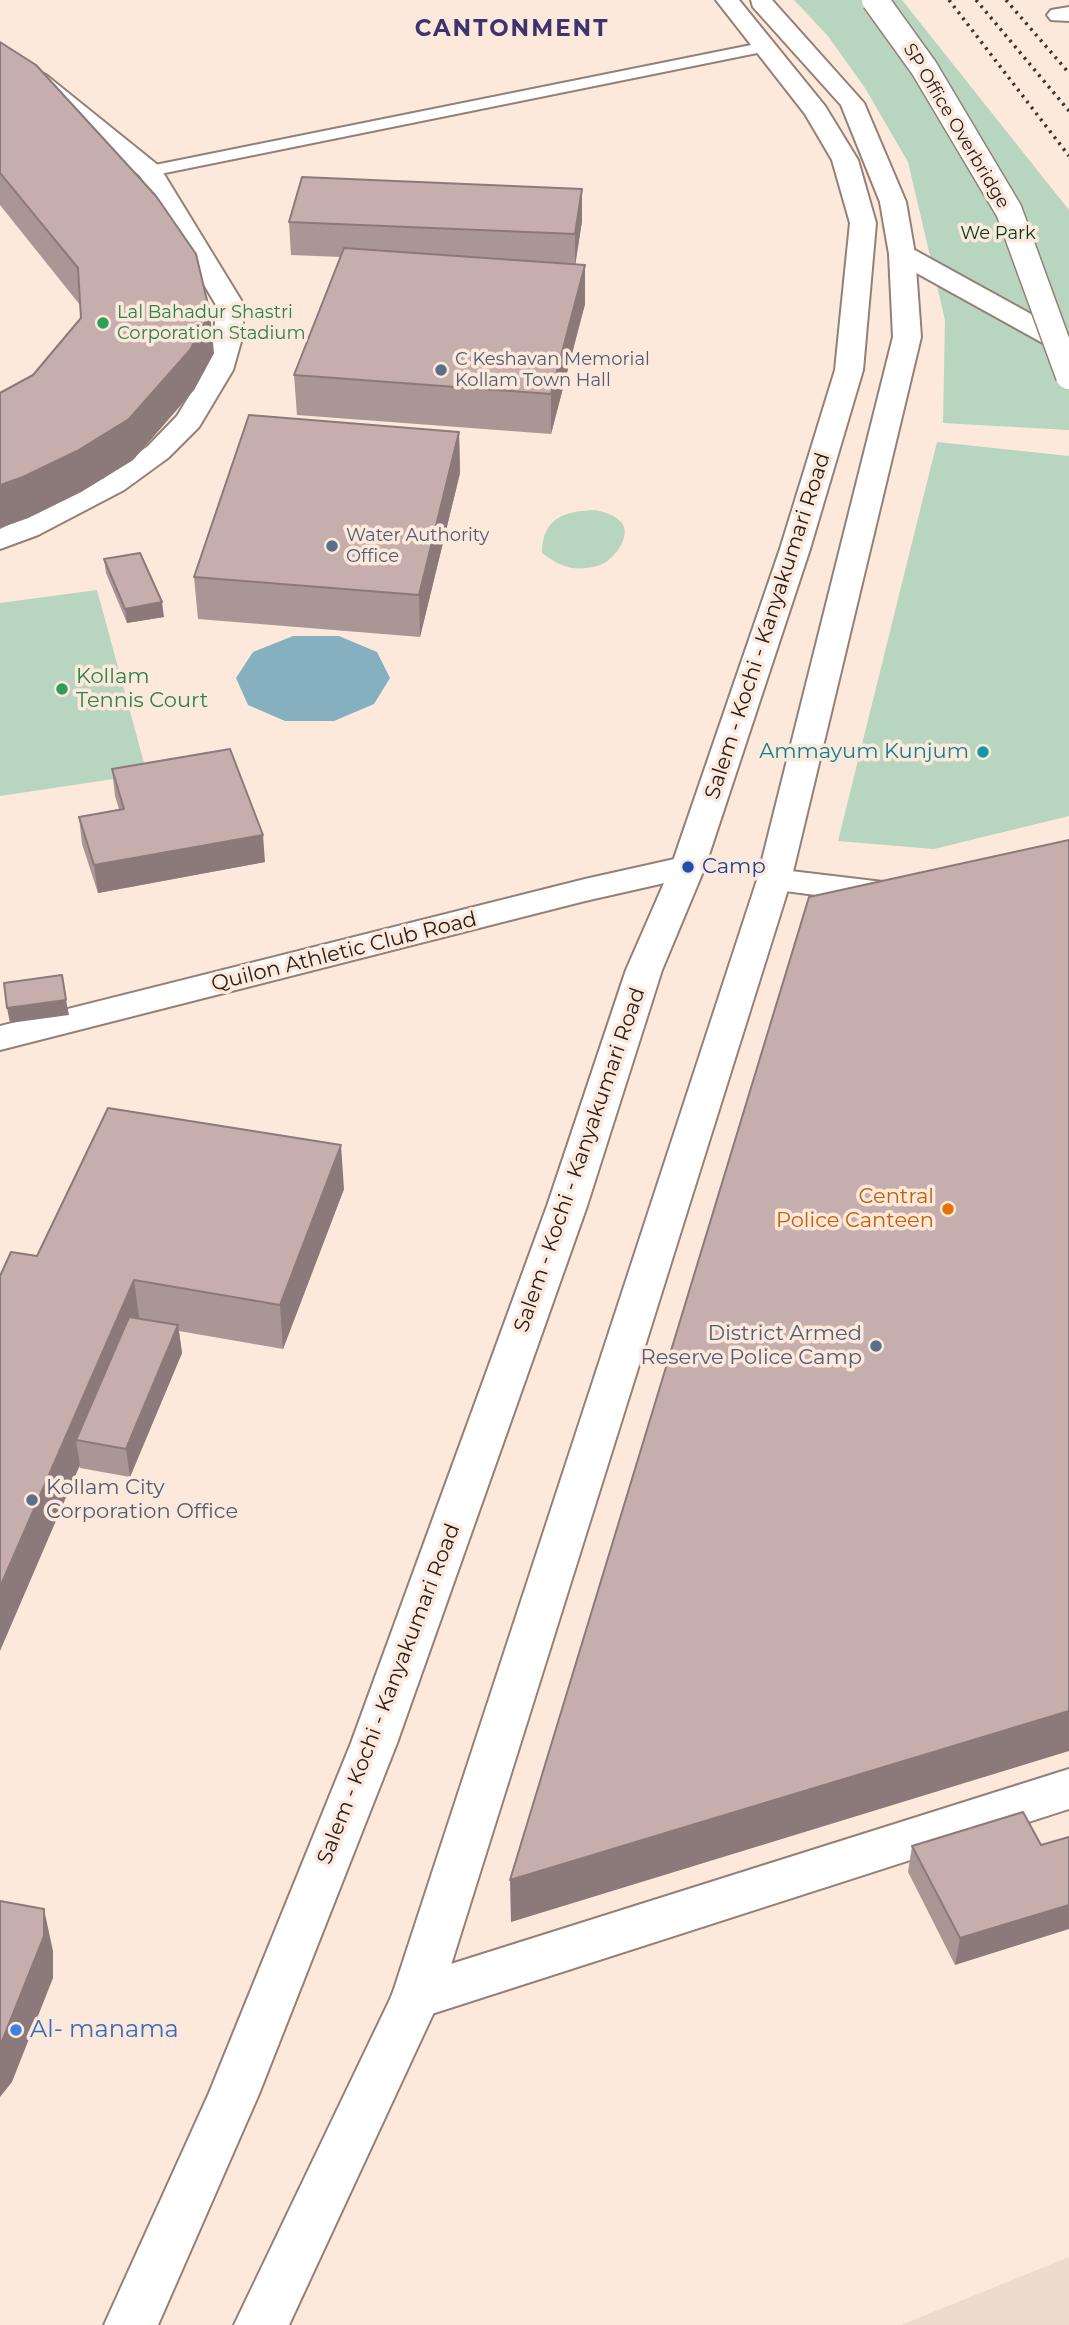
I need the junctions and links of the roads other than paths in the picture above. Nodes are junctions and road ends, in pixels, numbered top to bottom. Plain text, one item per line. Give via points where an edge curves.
1 (727, 0) edge
2 (759, 0) edge
3 (875, 0) edge
4 (766, 47) junction
5 (0, 61) edge
6 (150, 171) junction
7 (902, 254) junction
8 (1069, 346) edge
9 (1069, 376) edge
10 (0, 540) edge
11 (688, 867) junction
12 (774, 880) junction
13 (925, 893) edge
14 (0, 1038) edge
15 (1069, 1790) edge
16 (416, 1997) junction
17 (131, 2325) edge
18 (261, 2325) edge

1 - 4 main road, Salem - Kochi - Kanyakumari Road
2 - 7 main road via 852,103 893,202
3 - 9 main road, SP Office Overbridge, bridge via 925,68 1009,211
4 - 6 lane
4 - 11 main road, Salem - Kochi - Kanyakumari Road via 816,111 845,160 863,223 862,236 849,370 796,549
5 - 6 main road via 38,80
6 - 10 main road via 230,305 228,338 219,370 189,421 158,452 114,484
7 - 8 main road
7 - 12 main road via 907,337
11 - 14 main road, Quilon Athletic Club Road
11 - 17 main road, Salem - Kochi - Kanyakumari Road via 644,970 567,1206 374,1743 234,2094
12 - 13 main road via 912,896
12 - 16 main road
15 - 16 main road
16 - 18 main road

